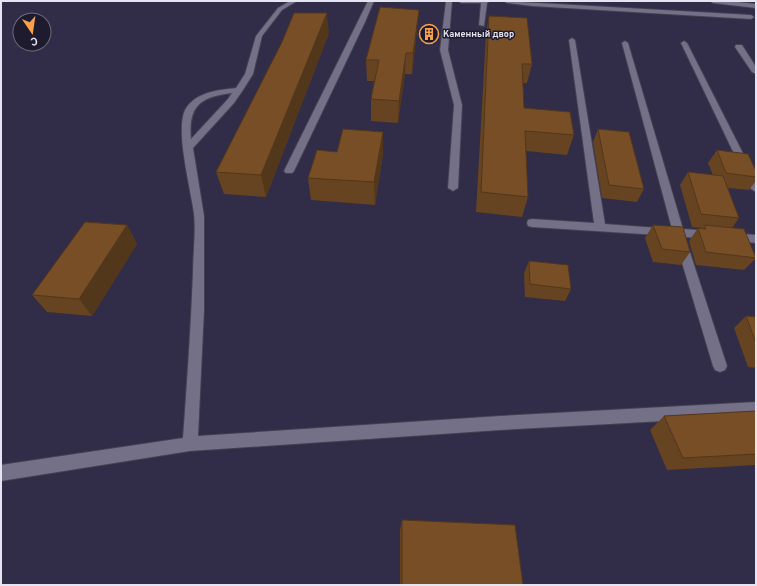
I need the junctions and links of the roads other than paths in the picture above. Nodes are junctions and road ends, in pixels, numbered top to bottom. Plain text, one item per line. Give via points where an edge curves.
1 (294, 1) edge
2 (371, 1) edge
3 (449, 1) edge
4 (461, 1) edge
5 (507, 1) edge
6 (713, 1) edge
7 (485, 2) edge
8 (736, 4) junction
9 (756, 6) edge
10 (754, 19) edge
11 (482, 25) dead end
12 (572, 40) dead end
13 (625, 43) dead end
14 (684, 43) dead end
15 (739, 47) dead end
16 (756, 72) edge
17 (239, 90) junction
18 (188, 148) junction
19 (289, 171) dead end
20 (454, 188) dead end
21 (756, 189) edge
22 (532, 223) dead end
23 (600, 228) junction
24 (678, 232) junction
25 (756, 239) edge
26 (720, 366) dead end
27 (756, 409) edge
28 (190, 444) junction
29 (1, 473) edge

1 - 17 street via 280,9 259,36 249,74
2 - 19 street
3 - 20 street via 444,50 458,105
4 - 7 street
5 - 10 street
6 - 8 street
7 - 11 street
8 - 9 street
8 - 10 street
12 - 23 street
13 - 24 street
14 - 21 street
15 - 16 street
17 - 18 street
17 - 18 street via 222,92 194,101 185,121
18 - 28 street via 199,216 198,310
22 - 23 street
23 - 24 street
24 - 25 street
24 - 26 street
27 - 28 street
28 - 29 street

